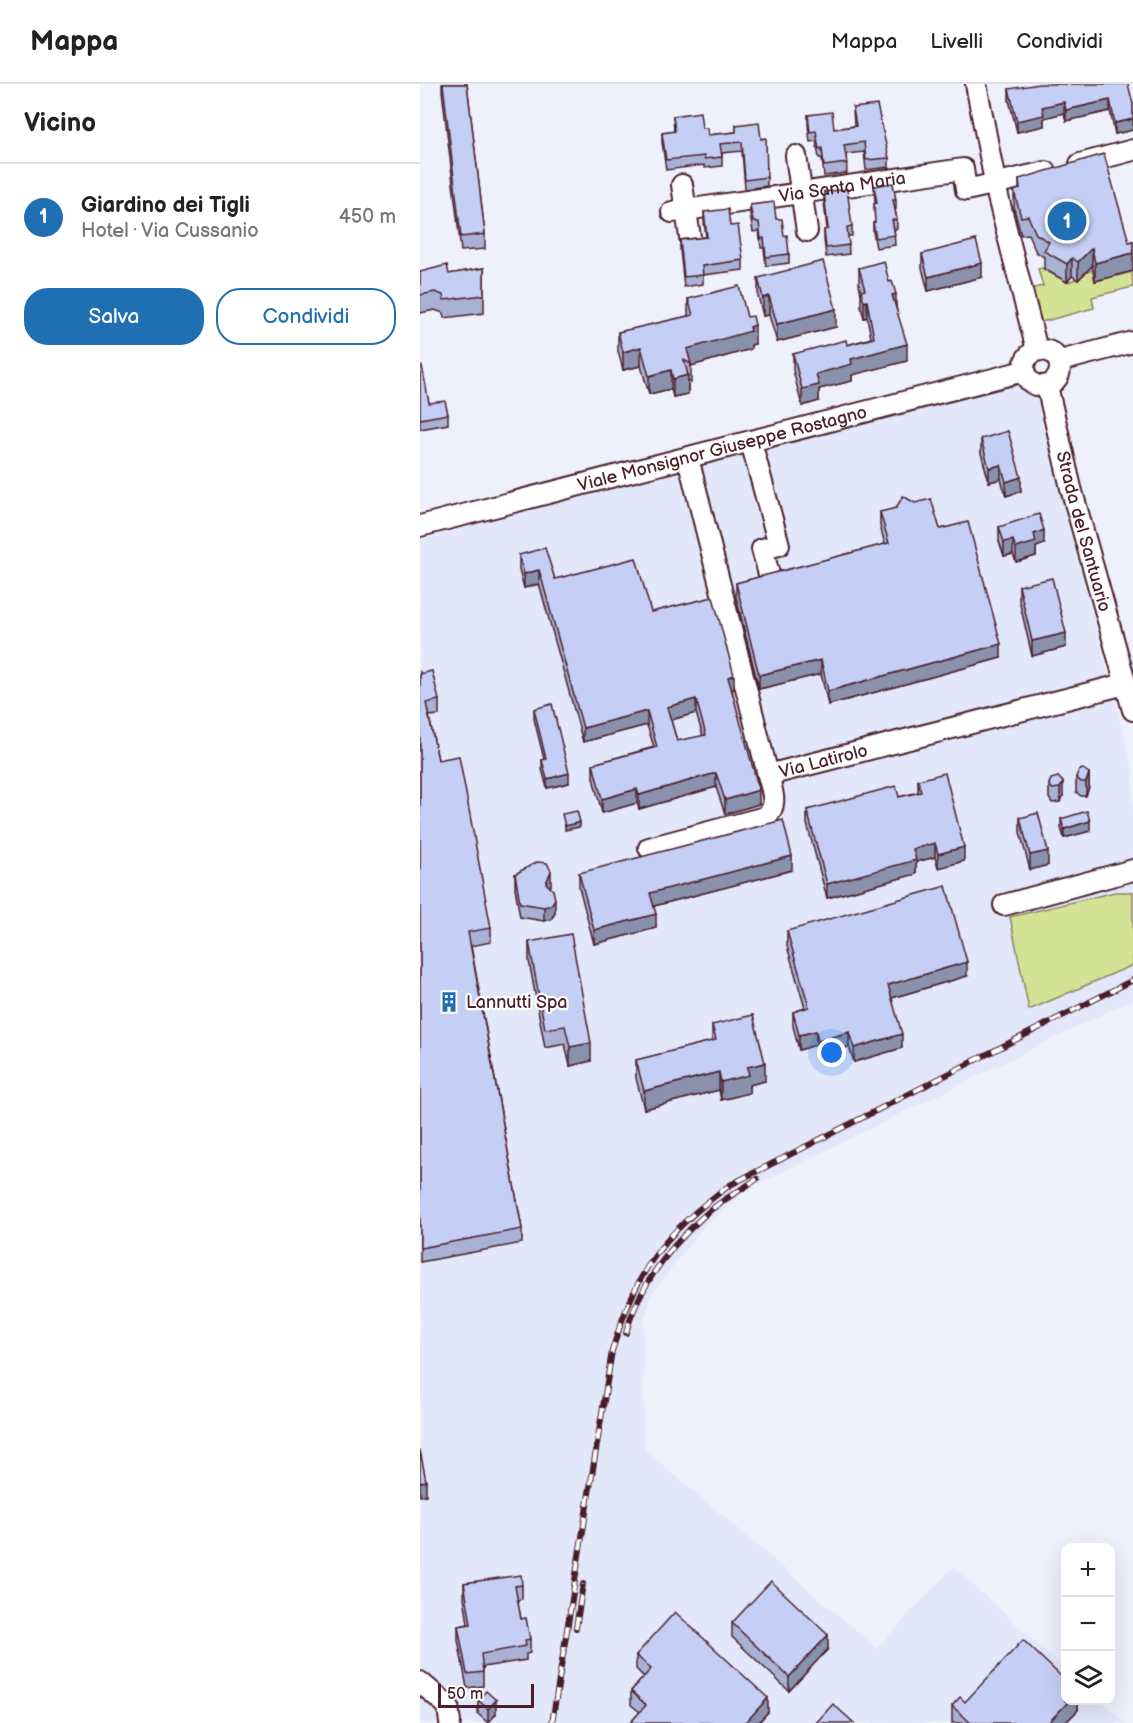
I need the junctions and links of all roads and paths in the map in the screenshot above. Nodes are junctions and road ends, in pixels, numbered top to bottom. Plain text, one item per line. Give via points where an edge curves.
1 (976, 84) edge
2 (1133, 150) edge
3 (796, 156) dead end
4 (682, 185) dead end
5 (996, 185) junction
6 (802, 194) junction
7 (679, 212) junction
8 (807, 231) dead end
9 (690, 237) edge
10 (1133, 342) edge
11 (1037, 350) junction
12 (1060, 361) junction
13 (1024, 371) junction
14 (1047, 386) junction
15 (751, 442) junction
16 (688, 458) junction
17 (420, 526) edge
18 (769, 574) edge
19 (1125, 684) junction
20 (1133, 710) edge
21 (768, 776) junction
22 (649, 849) dead end
23 (1133, 870) edge
24 (1004, 904) dead end
25 (420, 1682) edge
26 (450, 1723) edge

1 - 5 street
2 - 5 street
3 - 6 street
4 - 7 street
5 - 6 street, Via Santa Maria via 966,190 963,169
5 - 11 street
6 - 7 street, Via Santa Maria
6 - 8 street
7 - 9 street
10 - 12 street
11 - 12 street via 1048,350
11 - 13 street via 1025,360
12 - 14 street via 1060,373
13 - 14 street via 1029,381
13 - 15 street, Viale Monsignor Giuseppe Rostagno
14 - 19 street, Strada del Santuario
15 - 16 street, Viale Monsignor Giuseppe Rostagno
15 - 18 street via 779,545 762,549
16 - 17 street, Viale Monsignor Giuseppe Rostagno
16 - 21 street, Via Latirolo
19 - 20 street, Strada del Santuario
19 - 21 street, Via Latirolo
21 - 22 street via 775,803 765,818
23 - 24 street
25 - 26 street via 448,1706

